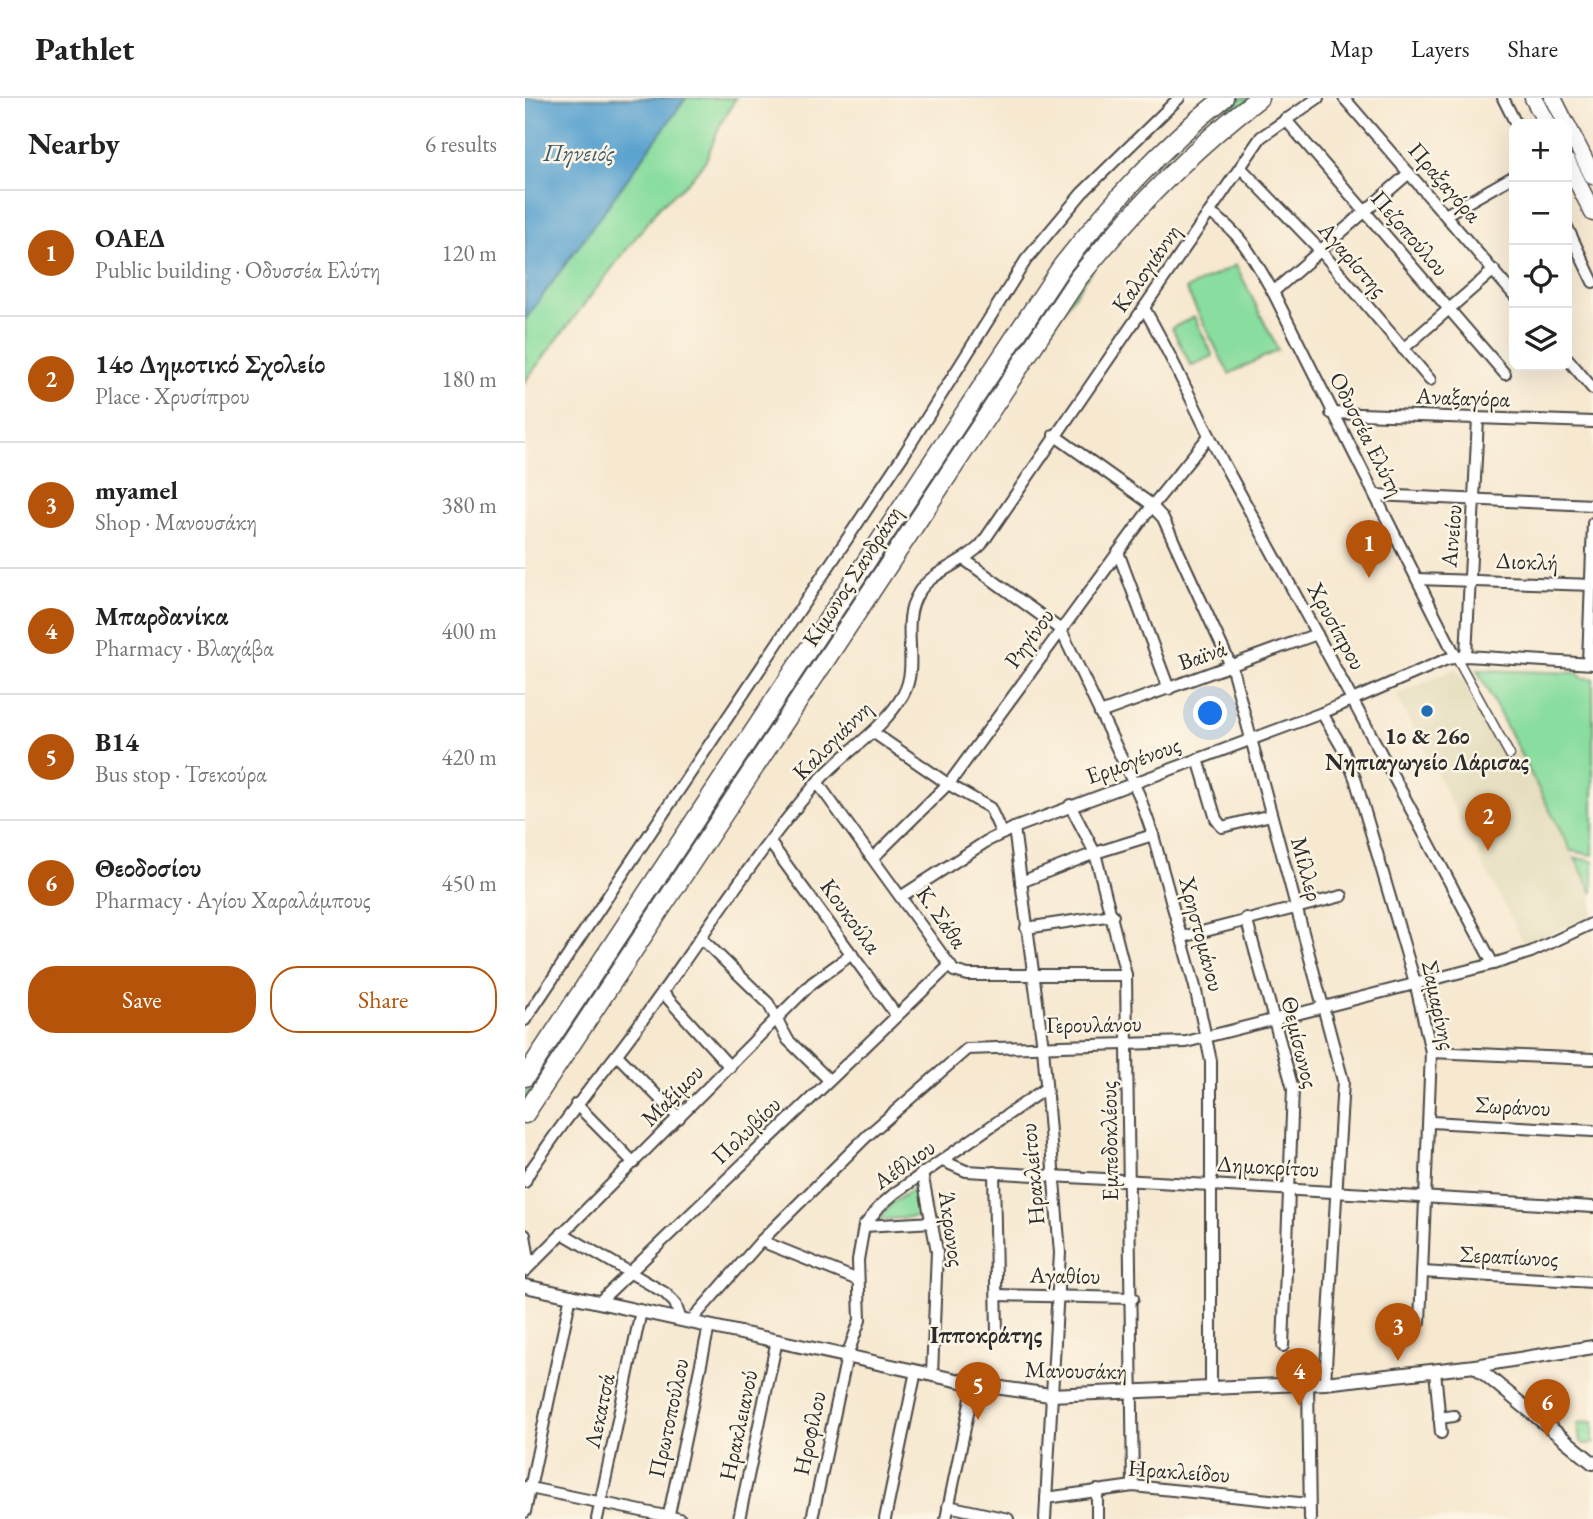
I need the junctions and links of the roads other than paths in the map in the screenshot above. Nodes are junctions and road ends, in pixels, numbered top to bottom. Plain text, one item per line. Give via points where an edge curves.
1 (1179, 98) edge
2 (1224, 98) edge
3 (1259, 98) edge
4 (1318, 98) edge
5 (1344, 98) edge
6 (1503, 98) edge
7 (1533, 98) edge
8 (1553, 98) edge
9 (1285, 119) junction
10 (1514, 119) edge
11 (1544, 119) edge
12 (1564, 119) edge
13 (1572, 135) edge
14 (1241, 168) junction
15 (1572, 172) edge
16 (1409, 173) junction
17 (1593, 176) edge
18 (1509, 179) edge
19 (1362, 212) junction
20 (1210, 213) junction
21 (1593, 213) edge
22 (1447, 214) junction
23 (1572, 238) edge
24 (1320, 250) junction
25 (1494, 270) junction
26 (1593, 282) edge
27 (1509, 289) edge
28 (1273, 292) junction
29 (1144, 308) junction
30 (1449, 310) junction
31 (1403, 349) junction
32 (1572, 364) edge
33 (1505, 374) dead end
34 (1430, 380) dead end
35 (1593, 389) edge
36 (1331, 412) junction
37 (1478, 419) junction
38 (1593, 422) edge
39 (1054, 435) junction
40 (1209, 436) junction
41 (1375, 495) junction
42 (1476, 499) junction
43 (1152, 506) junction
44 (1593, 506) edge
45 (1593, 523) edge
46 (1118, 552) junction
47 (965, 560) junction
48 (1417, 579) junction
49 (1469, 580) junction
50 (1591, 585) edge
51 (1061, 630) junction
52 (1317, 634) junction
53 (1461, 657) junction
54 (1591, 664) edge
55 (1232, 668) junction
56 (1169, 689) junction
57 (1354, 698) junction
58 (1100, 713) junction
59 (1322, 713) junction
60 (874, 733) junction
61 (1249, 740) junction
62 (1510, 755) dead end
63 (1198, 759) junction
64 (817, 782) junction
65 (1132, 782) junction
66 (948, 784) junction
67 (1070, 805) junction
68 (1271, 815) junction
69 (1014, 828) junction
70 (1002, 834) junction
71 (1153, 835) junction
72 (771, 844) junction
73 (1095, 853) junction
74 (874, 857) junction
75 (1021, 882) junction
76 (1342, 895) dead end
77 (902, 897) junction
78 (1295, 906) junction
79 (1113, 915) junction
80 (1246, 918) junction
81 (1593, 923) edge
82 (1026, 928) junction
83 (1182, 937) junction
84 (701, 938) junction
85 (852, 954) junction
86 (1493, 964) junction
87 (950, 965) junction
88 (1033, 975) junction
89 (1126, 975) junction
90 (1416, 986) junction
91 (663, 993) junction
92 (1322, 1008) junction
93 (896, 1015) junction
94 (778, 1018) junction
95 (525, 1020) edge
96 (1274, 1020) junction
97 (1206, 1038) junction
98 (1129, 1045) junction
99 (1043, 1046) junction
100 (1431, 1052) junction
101 (617, 1055) junction
102 (1593, 1059) edge
103 (730, 1068) junction
104 (525, 1077) edge
105 (829, 1080) junction
106 (1046, 1088) junction
107 (576, 1104) junction
108 (525, 1114) edge
109 (679, 1118) junction
110 (1430, 1122) junction
111 (1593, 1131) edge
112 (943, 1161) junction
113 (634, 1163) junction
114 (994, 1172) junction
115 (922, 1173) junction
116 (1055, 1175) junction
117 (1131, 1180) junction
118 (525, 1182) edge
119 (1213, 1184) junction
120 (1289, 1188) junction
121 (1336, 1190) junction
122 (1426, 1197) junction
123 (1593, 1207) edge
124 (934, 1222) junction
125 (865, 1226) junction
126 (562, 1234) junction
127 (525, 1236) edge
128 (761, 1241) junction
129 (528, 1268) edge
130 (631, 1271) junction
131 (1423, 1272) junction
132 (858, 1280) junction
133 (1593, 1282) edge
134 (525, 1286) edge
135 (571, 1295) junction
136 (997, 1295) junction
137 (1059, 1296) junction
138 (1133, 1298) junction
139 (599, 1302) junction
140 (641, 1311) junction
141 (685, 1321) junction
142 (1420, 1322) dead end
143 (709, 1325) junction
144 (997, 1333) dead end
145 (777, 1340) junction
146 (1283, 1346) dead end
147 (1593, 1347) edge
148 (847, 1356) junction
149 (1475, 1366) junction
150 (916, 1371) junction
151 (1435, 1371) junction
152 (932, 1375) junction
153 (1325, 1382) junction
154 (1308, 1383) junction
155 (974, 1384) junction
156 (1211, 1388) junction
157 (1134, 1392) junction
158 (1050, 1395) junction
159 (1454, 1416) dead end
160 (1439, 1418) junction
161 (1441, 1433) dead end
162 (1593, 1463) edge
163 (1133, 1486) junction
164 (528, 1487) edge
165 (1097, 1490) junction
166 (1046, 1498) junction
167 (601, 1502) junction
168 (1309, 1504) junction
169 (948, 1506) junction
170 (525, 1512) edge
171 (672, 1518) edge
172 (597, 1519) edge
173 (739, 1519) edge
174 (812, 1519) edge
175 (885, 1519) edge
176 (946, 1519) edge
177 (1008, 1519) edge
178 (1045, 1519) edge
179 (1097, 1519) edge
180 (1310, 1519) edge

1 - 95 street via 1082,192 1026,260 898,463
2 - 104 highway, Κίμωνος Σανδράκη via 1153,158 1062,266
3 - 108 highway, Κίμωνος Σανδράκη via 1167,176 1079,277
4 - 9 street, Καλογιάννη
5 - 16 street, Πραξαγόρα
6 - 10 street
7 - 11 main road
8 - 12 main road
9 - 14 street, Καλογιάννη via 1262,137
9 - 19 street, Πεζοπούλου
13 - 17 main road
14 - 20 street, Καλογιάννη
14 - 24 street, Αγαρίστης
15 - 21 main road
16 - 19 street
16 - 22 street, Πραξαγόρα
18 - 22 street
19 - 24 street
19 - 30 street, Πεζοπούλου
20 - 28 street, Οδυσσέα Ελύτη via 1227,223 1247,246
20 - 29 street, Καλογιάννη
22 - 25 street, Πραξαγόρα
23 - 26 street
24 - 28 street
24 - 31 street, Αγαρίστης
25 - 27 street, Πραξαγόρα
25 - 30 street
28 - 36 street, Οδυσσέα Ελύτη
29 - 39 street, Καλογιάννη
29 - 40 street, Χρυσίπpου
30 - 31 street
30 - 33 street, Πεζοπούλου
31 - 34 street, Αγαρίστης
32 - 35 street
36 - 37 street, Αναξαγόρα
36 - 41 street, Οδυσσέα Ελύτη
37 - 38 street, Αναξαγόρα
37 - 42 street, Αινείου
39 - 43 street, Μίλλερ
39 - 47 street, Καλογιάννη via 981,545
40 - 43 street, Ρηγίνου
40 - 52 street, Χρυσίπpου
41 - 42 street
41 - 48 street, Οδυσσέα Ελύτη
42 - 44 street
42 - 49 street, Αινείου
43 - 46 street, Ρηγίνου
43 - 55 street, Μίλλερ via 1170,528
45 - 50 street
46 - 51 street, Ρηγίνου
46 - 56 street
47 - 51 street, Χρηστομάνου
47 - 60 street, Καλογιάννη via 920,590 909,613 909,678 903,694
48 - 49 street, Διοκλή
48 - 53 street, Οδυσσέα Ελύτη
49 - 50 street, Διοκλή
49 - 53 street, Αινείου
50 - 54 street
51 - 58 street, Χρηστομάνου
51 - 66 street, Ρηγίνου
52 - 55 street, Βαϊνά
52 - 57 street, Χρυσίπpου
53 - 54 street, Ερμογένους
53 - 57 street, Ερμογένους
53 - 62 street, Οδυσσέα Ελύτη
55 - 56 street, Βαϊνά
55 - 61 street, Μίλλερ
56 - 58 street, Βαϊνά
57 - 59 street, Ερμογένους
57 - 86 street, Χρυσίπpου
58 - 65 street, Χρηστομάνου
59 - 61 street, Ερμογένους
59 - 90 street, Σαμαρίνης via 1353,771
60 - 64 street, Καλογιάννη
60 - 66 street
61 - 63 street, Ερμογένους
61 - 68 street, Μίλλερ
63 - 65 street, Ερμογένους
63 - 68 street via 1222,827
64 - 72 street, Καλογιάννη
64 - 74 street, Κ. Σάθα
65 - 67 street, Ερμογένους
65 - 71 street, Χρηστομάνου
66 - 70 street via 990,808
66 - 74 street, Ρηγίνου
67 - 69 street, Ερμογένους
67 - 73 street, Εμπεδοκλέους
68 - 78 street, Μίλλερ
69 - 70 street, Ερμογένους
69 - 75 street, Ηρακλείτου
70 - 77 street, Ερμογένους
71 - 73 street
71 - 83 street, Χρηστομάνου
72 - 84 street, Καλογιάννη
72 - 85 street, Κουκούλα
73 - 75 street
73 - 79 street, Εμπεδοκλέους
74 - 77 street, Κ. Σάθα
75 - 82 street, Ηρακλείτου
76 - 78 street
77 - 87 street, Κ. Σάθα
78 - 80 street
78 - 92 street, Μίλλερ
79 - 82 street
79 - 89 street, Εμπεδοκλέους
80 - 83 street
80 - 96 street, Θεμίσωνος
81 - 86 street, Γερουλάνου
82 - 88 street, Ηρακλείτου
83 - 97 street, Χρηστομάνου
84 - 91 street, Καλογιάννη
84 - 94 street
85 - 93 street, Κουκούλα
85 - 94 street, Μαξίμου via 812,983
86 - 90 street, Γερουλάνου
87 - 88 street, Κ. Σάθα via 968,975
87 - 93 street, Πολυβίου
88 - 89 street, Κ. Σάθα
88 - 99 street, Ηρακλείτου
89 - 98 street, Εμπεδοκλέους
90 - 92 street, Γερουλάνου
90 - 100 street, Σαμαρίνης
91 - 101 street, Καλογιάννη
91 - 103 street
92 - 96 street, Γερουλάνου
92 - 121 street, Μίλλερ via 1344,1090
93 - 105 street, Πολυβίου
94 - 103 street, Μαξίμου
94 - 105 street via 787,1040
96 - 97 street, Γερουλάνου
96 - 120 street, Θεμίσωνος via 1293,1089
97 - 98 street, Γερουλάνου
97 - 119 street, Χρηστομάνου via 1212,1088
98 - 99 street, Γερουλάνου
98 - 117 street, Εμπεδοκλέους
99 - 106 street, Ηρακλείτου
99 - 128 street, Γερουλάνου via 975,1048 959,1053
100 - 102 street
100 - 110 street, Σαμαρίνης
101 - 107 street, Καλογιάννη
101 - 109 street
103 - 109 street, Μαξίμου
105 - 130 street, Πολυβίου
106 - 112 street, Αέθλιου
106 - 116 street, Ηρακλείτου
107 - 113 street
107 - 118 street, Καλογιάννη
109 - 113 street, Μαξίμου
110 - 111 street, Σωράνου
110 - 122 street, Σαμαρίνης
112 - 114 street, Δημοκρίτου via 960,1170
112 - 115 street, Αέθλιου
113 - 126 street, Μαξίμου
114 - 116 street, Δημοκρίτου
114 - 136 street
115 - 124 street, Άκρωνος
115 - 125 street, Αέθλιου via 880,1206
116 - 117 street, Δημοκρίτου
116 - 137 street, Ηρακλείτου
117 - 119 street, Δημοκρίτου
117 - 138 street, Εμπεδοκλέους
119 - 120 street, Δημοκρίτου
119 - 156 street, Χρηστομάνου
120 - 121 street, Δημοκρίτου
120 - 146 street, Θεμίσωνος
121 - 122 street, Δημοκρίτου
121 - 153 street, Μίλλερ
122 - 123 street, Δημοκρίτου
122 - 131 street, Σαμαρίνης
124 - 125 street
124 - 152 street, Άκρωνος via 938,1280
125 - 132 street
126 - 129 street, Μαξίμου
126 - 130 street
127 - 129 street
128 - 132 street
128 - 141 street, Γερουλάνου
130 - 139 street, Πολυβίου
130 - 141 street via 671,1298
131 - 133 street, Σεραπίωνος
131 - 142 street, Σαμαρίνης
132 - 148 street via 860,1320
134 - 135 street, Μανουσάκη
135 - 139 street, Μανουσάκη
135 - 164 street
136 - 137 street, Αγαθίου
136 - 144 street
137 - 138 street, Αγαθίου
137 - 158 street, Ηρακλείτου
138 - 157 street, Εμπεδοκλέους
139 - 140 street, Μανουσάκη
140 - 141 street, Μανουσάκη
140 - 167 street, Λεκατσά
141 - 143 street, Μανουσάκη
143 - 145 street, Μανουσάκη
143 - 171 street, Πρωτοπούλου
145 - 148 street, Μανουσάκη
145 - 173 street, Ηρακλειανού
147 - 149 street, Μανουσάκη
148 - 150 street, Μανουσάκη
148 - 174 street, Ηροφίλου
149 - 151 street, Μανουσάκη
149 - 162 street
150 - 152 street, Μανουσάκη
150 - 175 street
151 - 153 street, Μανουσάκη
151 - 160 street
152 - 155 street, Μανουσάκη
153 - 154 street, Μανουσάκη
154 - 156 street, Μανουσάκη
154 - 168 street
155 - 158 street, Μανουσάκη
155 - 169 street
156 - 157 street, Μανουσάκη
157 - 158 street, Μανουσάκη
157 - 163 street, Εμπεδοκλέους
158 - 166 street, Ηρακλείτου
159 - 160 street
160 - 161 street
163 - 165 street, Ηρακλείδου
163 - 168 street, Ηρακλείδου
164 - 167 street
164 - 170 street
165 - 166 street, Ηρακλείδου
165 - 179 street
166 - 178 street, Ηρακλείτου
167 - 171 street
167 - 172 street, Λεκατσά
168 - 180 street
169 - 176 street
169 - 177 street

